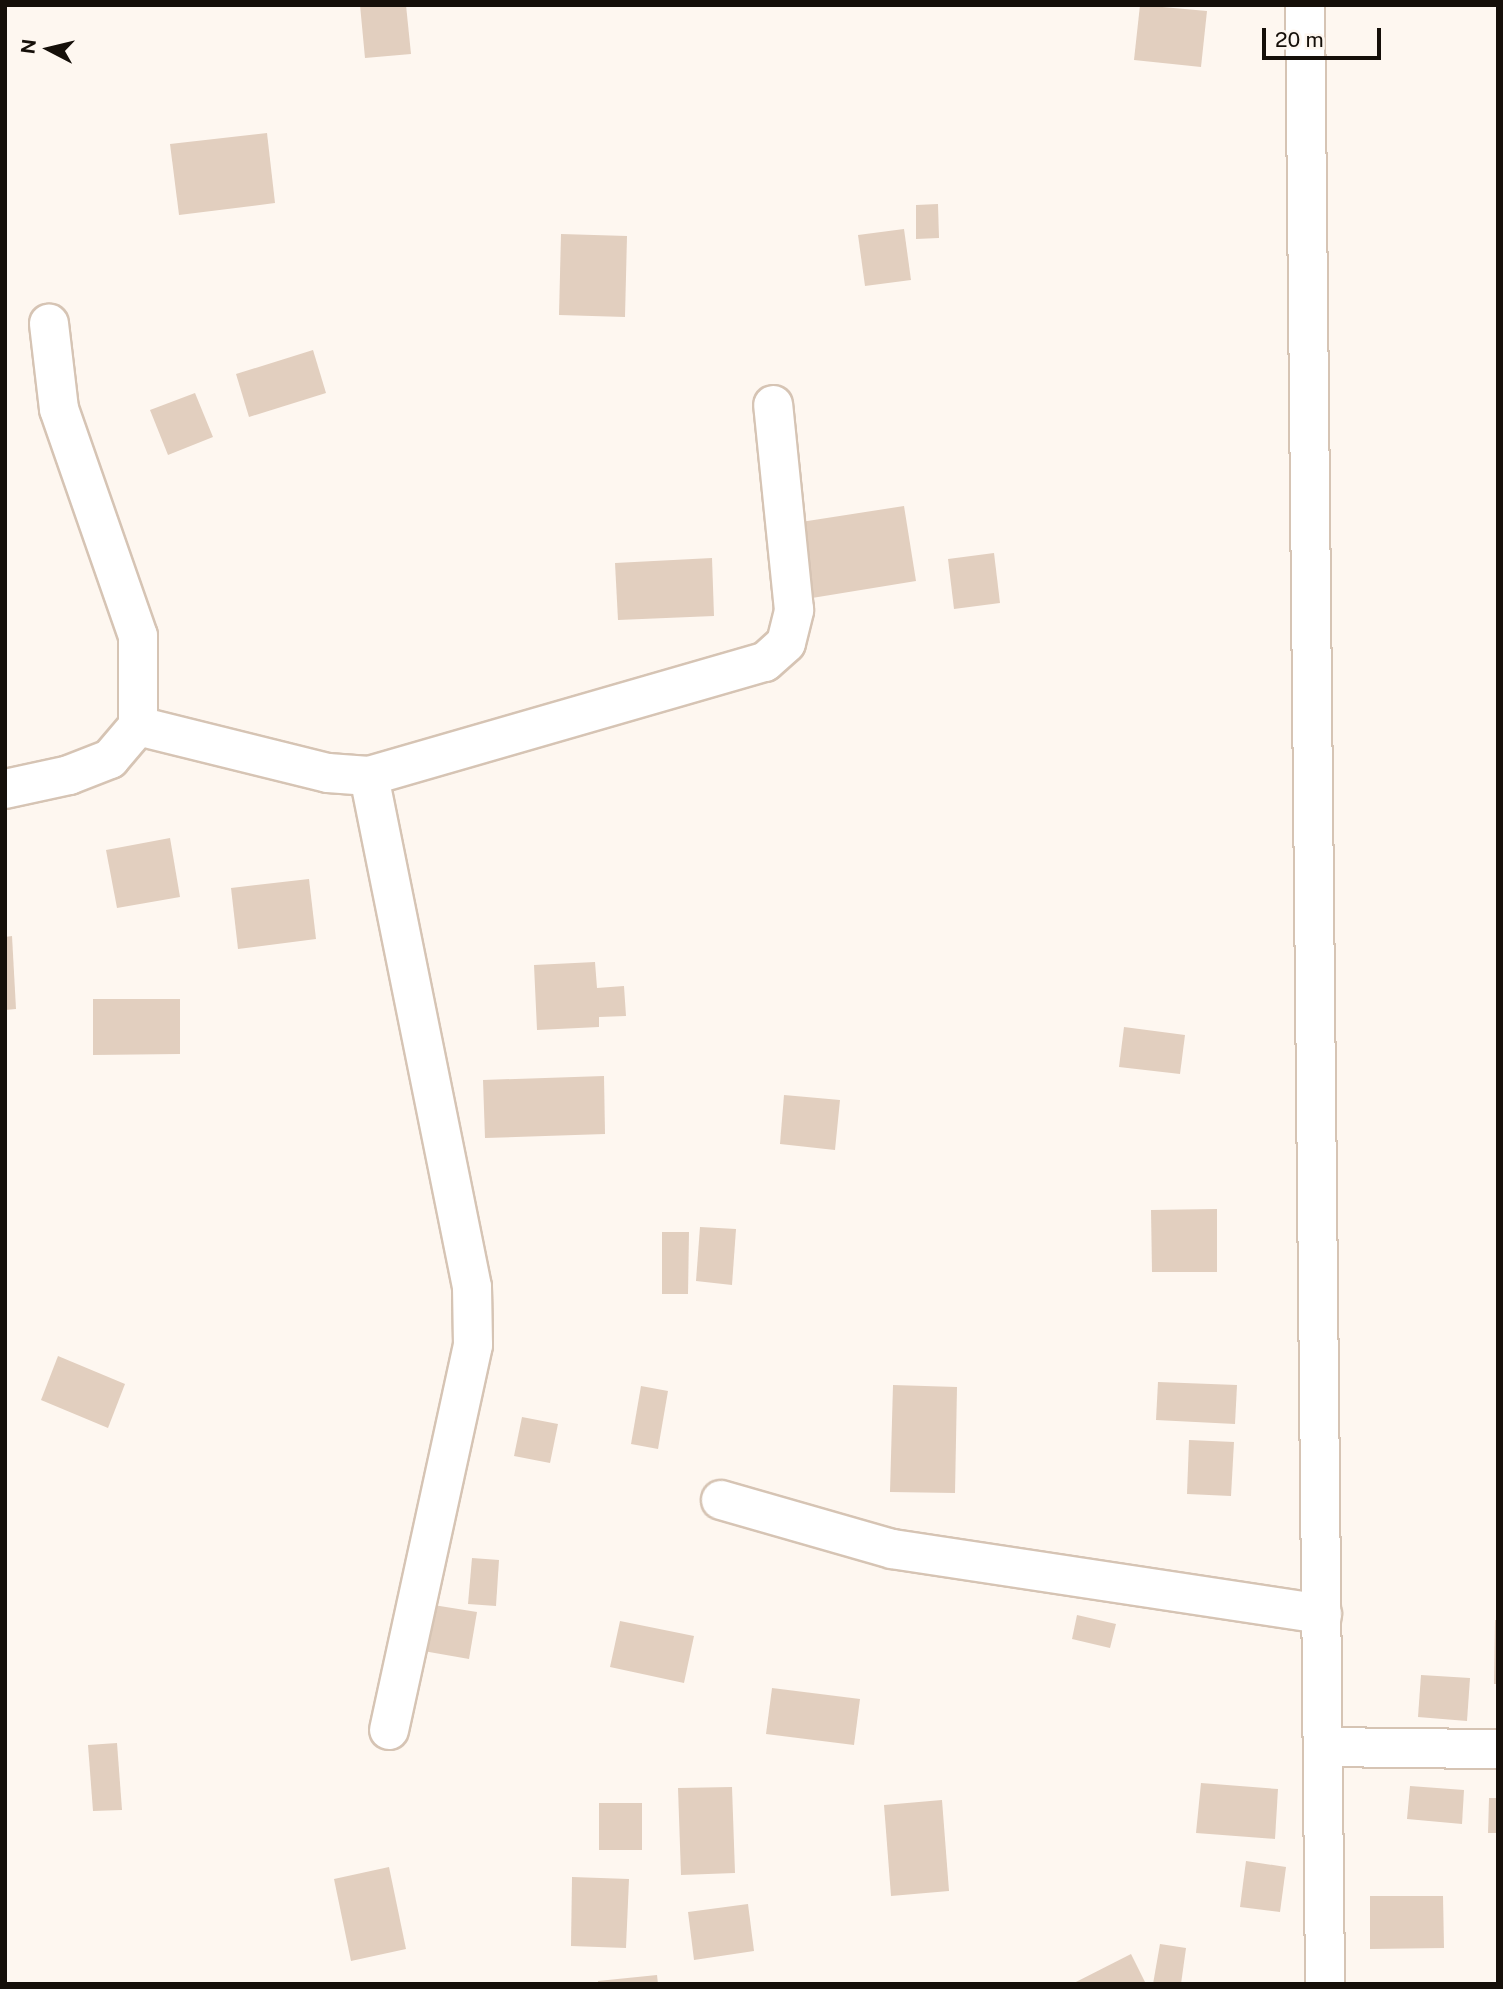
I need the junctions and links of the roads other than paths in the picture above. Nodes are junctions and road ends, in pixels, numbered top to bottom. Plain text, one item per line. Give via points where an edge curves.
1 (1305, 5) edge
2 (49, 324) dead end
3 (773, 405) dead end
4 (138, 726) junction
5 (369, 776) junction
6 (5, 789) edge
7 (721, 1500) dead end
8 (1322, 1614) junction
9 (389, 1730) dead end
10 (1323, 1747) junction
11 (1498, 1749) edge
12 (1325, 1984) edge

1 - 8 street
2 - 4 street via 59,409 138,636
3 - 5 street via 794,610 786,643 765,662
4 - 5 street via 328,773
4 - 6 street via 110,759 69,775
5 - 9 street via 472,1287 472,1345
7 - 8 street via 892,1549
8 - 10 street
10 - 11 street
10 - 12 street

